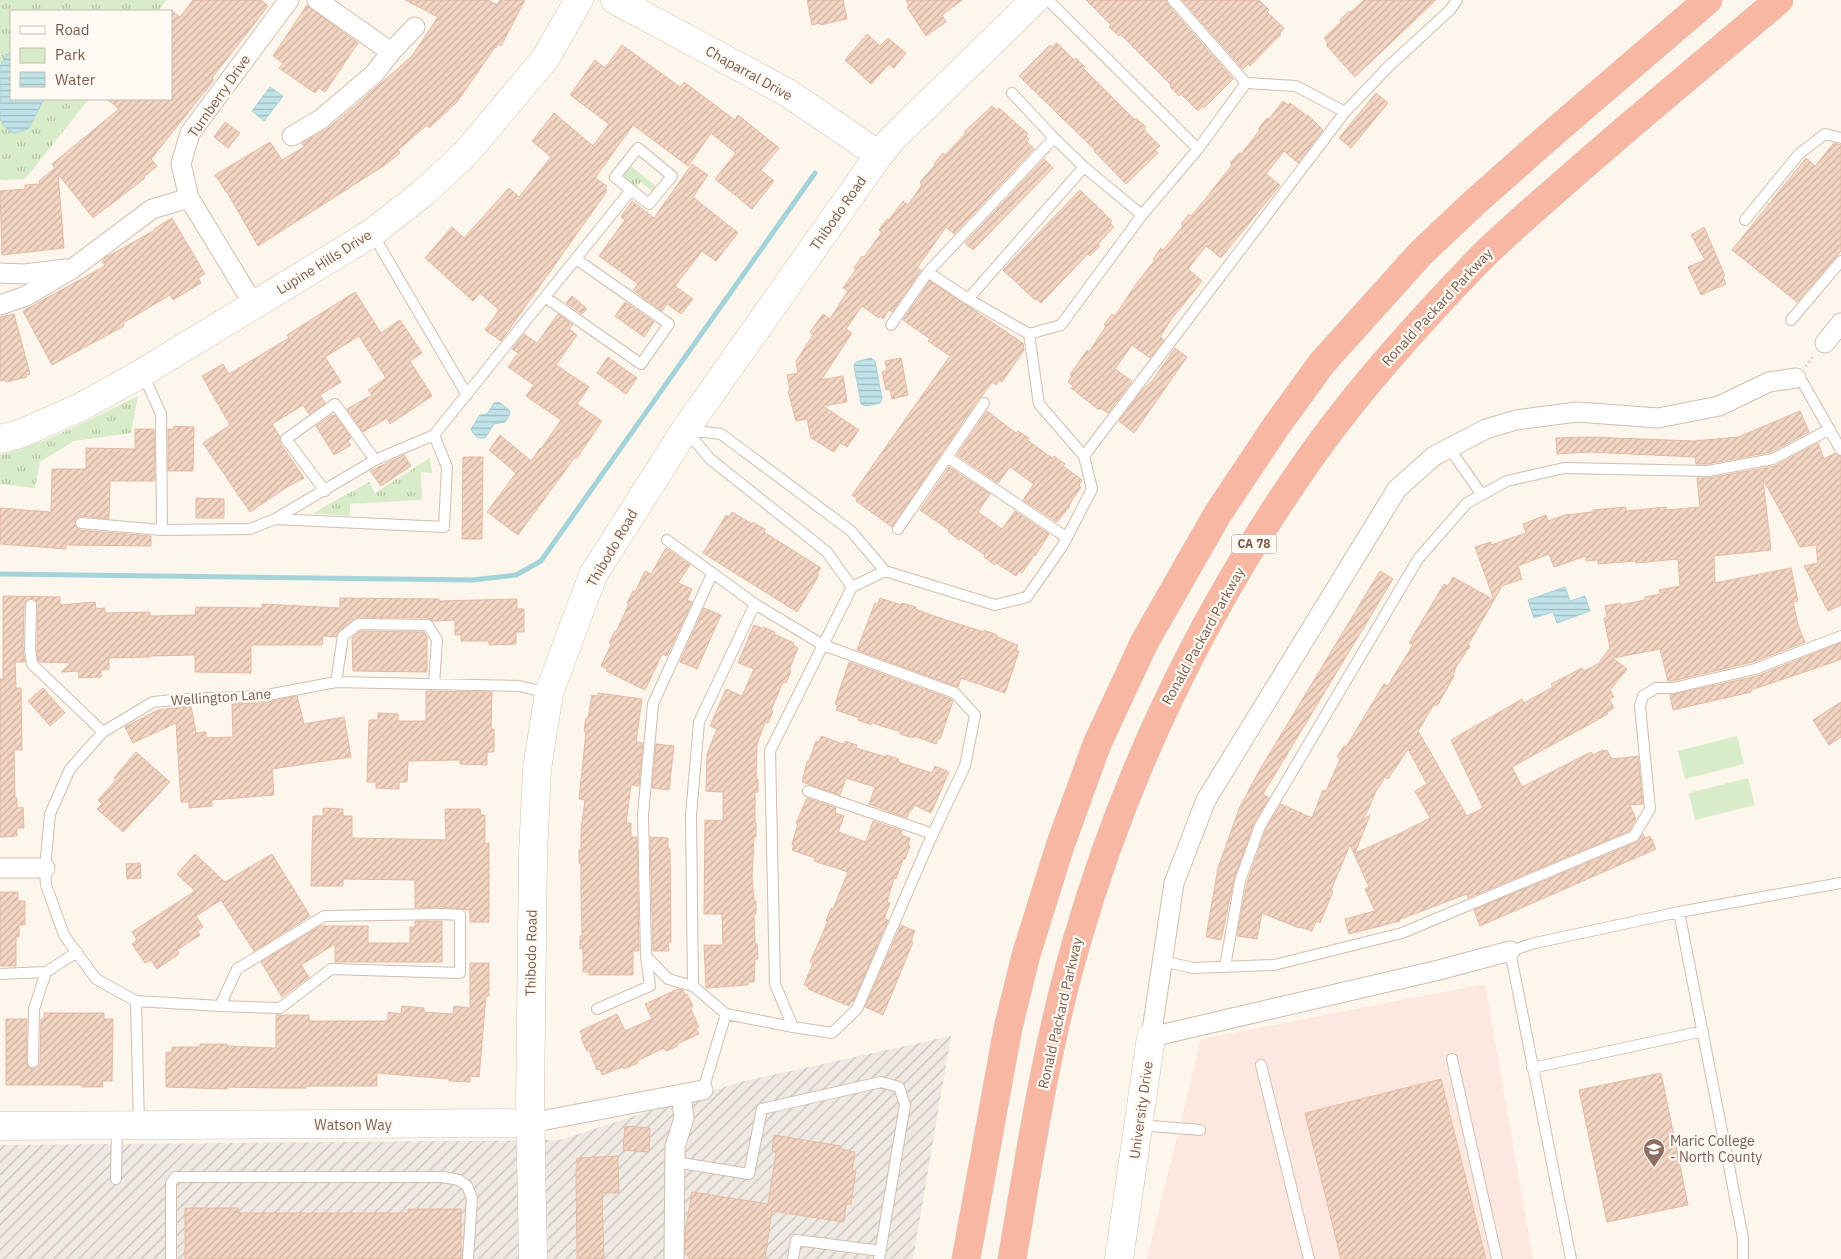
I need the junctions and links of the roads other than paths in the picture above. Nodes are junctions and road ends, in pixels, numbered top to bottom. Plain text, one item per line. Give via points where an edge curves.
1 (289, 0) edge
2 (317, 0) edge
3 (579, 0) edge
4 (615, 0) edge
5 (1035, 0) edge
6 (1048, 0) edge
7 (1174, 0) edge
8 (1457, 0) edge
9 (1708, 0) edge
10 (1779, 0) edge
11 (415, 27) dead end
12 (391, 52) junction
13 (1246, 83) junction
14 (1012, 93) dead end
15 (1345, 112) junction
16 (292, 136) dead end
17 (1054, 138) junction
18 (1841, 138) edge
19 (1198, 149) junction
20 (879, 155) junction
21 (1084, 167) junction
22 (631, 190) junction
23 (189, 198) junction
24 (1142, 216) junction
25 (1746, 220) dead end
26 (372, 233) junction
27 (576, 259) junction
28 (1841, 261) edge
29 (72, 269) junction
30 (928, 272) junction
31 (0, 273) edge
32 (545, 297) junction
33 (968, 299) junction
34 (0, 305) edge
35 (254, 305) junction
36 (1791, 320) dead end
37 (1841, 323) edge
38 (891, 325) dead end
39 (1028, 334) junction
40 (1825, 343) road end
41 (142, 373) junction
42 (1796, 378) joint
43 (466, 395) junction
44 (984, 403) dead end
45 (1830, 429) junction
46 (685, 430) junction
47 (434, 435) junction
48 (0, 439) edge
49 (1449, 448) junction
50 (1841, 450) edge
51 (1084, 456) junction
52 (947, 457) junction
53 (375, 460) junction
54 (325, 491) junction
55 (1482, 495) junction
56 (275, 519) junction
57 (81, 523) dead end
58 (898, 529) dead end
59 (162, 530) junction
60 (1066, 537) junction
61 (667, 540) dead end
62 (885, 571) junction
63 (712, 574) junction
64 (852, 587) junction
65 (755, 604) junction
66 (31, 605) dead end
67 (1841, 636) edge
68 (824, 645) junction
69 (336, 682) junction
70 (434, 684) junction
71 (548, 693) junction
72 (103, 732) junction
73 (808, 791) dead end
74 (933, 834) junction
75 (0, 868) edge
76 (45, 868) junction
77 (1841, 883) edge
78 (1679, 912) junction
79 (1510, 951) junction
80 (77, 952) junction
81 (646, 956) junction
82 (1162, 961) junction
83 (1226, 967) junction
84 (46, 972) junction
85 (0, 974) edge
86 (693, 986) junction
87 (136, 1000) junction
88 (220, 1006) junction
89 (597, 1009) dead end
90 (726, 1014) junction
91 (793, 1027) junction
92 (1703, 1031) junction
93 (1151, 1037) junction
94 (1452, 1059) dead end
95 (33, 1062) dead end
96 (1261, 1065) dead end
97 (1532, 1068) junction
98 (703, 1090) joint
99 (681, 1094) junction
100 (530, 1123) junction
101 (1138, 1125) junction
102 (0, 1126) edge
103 (128, 1126) junction
104 (1200, 1130) dead end
105 (675, 1162) junction
106 (116, 1179) dead end
107 (880, 1255) edge
108 (171, 1259) edge
109 (468, 1259) edge
110 (533, 1259) edge
111 (674, 1259) edge
112 (793, 1259) edge
113 (966, 1259) edge
114 (1012, 1259) edge
115 (1119, 1259) edge
116 (1309, 1259) edge
117 (1497, 1259) edge
118 (1571, 1259) edge
119 (1744, 1259) edge

1 - 23 street, Turnberry Drive via 190,133 182,164
2 - 12 street
3 - 26 street, Lupine Hills Drive via 545,58 466,153 423,193
4 - 20 street, Chaparral Drive via 788,93
5 - 20 street, Thibodo Road
6 - 19 lane
7 - 13 lane
8 - 15 lane
9 - 113 highway via 1552,133 1422,253 1322,363 1217,515 1144,643 1097,744 1060,846 1026,955 1008,1028
10 - 114 highway, Ronald Packard Parkway / CA 78 via 1481,258 1382,365 1311,456 1262,531 1214,611 1164,706 1103,859 1056,1020
11 - 12 street
12 - 16 street via 374,74 321,119
13 - 15 lane via 1296,86
13 - 19 lane
14 - 17 lane
15 - 51 lane
17 - 21 lane
17 - 30 lane
18 - 25 lane via 1825,134 1799,154
19 - 24 lane
20 - 46 street, Thibodo Road
21 - 24 lane
21 - 33 lane
22 - 22 lane via 650,204 672,176 638,148 615,177
22 - 27 lane
23 - 29 street via 152,209
23 - 35 street, Turnberry Drive
24 - 39 lane via 1061,325
26 - 35 street, Lupine Hills Drive
26 - 43 lane
27 - 32 lane
27 - 32 lane via 669,324 642,364
28 - 36 lane
29 - 31 street
29 - 34 street via 26,296
30 - 33 lane
30 - 38 lane
32 - 43 lane
33 - 39 lane
35 - 41 street, Lupine Hills Drive
37 - 40 street
39 - 51 lane via 1039,404
41 - 48 street, Lupine Hills Drive via 81,408
41 - 59 lane via 161,414
42 - 45 lane via 1803,382
42 - 49 street, University Drive via 1769,382 1719,406 1658,418 1577,412 1516,420 1486,429
43 - 47 lane
44 - 52 lane
45 - 50 lane
45 - 55 lane via 1773,459 1708,471 1564,468 1507,481
46 - 62 lane via 721,434 851,531
46 - 64 lane via 710,458 828,552
46 - 71 street, Thibodo Road via 593,575
47 - 53 lane
47 - 56 lane via 447,467 444,527
49 - 55 lane
49 - 82 street, University Drive via 1434,456 1397,489 1206,800 1174,883
51 - 60 lane via 1092,489
52 - 58 lane
52 - 60 lane
53 - 54 lane
53 - 54 lane via 335,404 286,439
54 - 56 lane
55 - 83 lane via 1467,503 1418,559 1260,826 1240,881
56 - 59 lane via 250,529
57 - 59 lane
60 - 62 lane via 1027,597 995,605
61 - 63 lane
62 - 64 lane
63 - 65 lane
63 - 81 lane via 654,704 643,816
64 - 68 lane
65 - 68 lane
65 - 86 lane via 699,722 691,815
66 - 72 lane via 32,664
67 - 83 lane via 1755,669 1673,688 1656,688 1643,696 1640,706 1650,809 1634,836 1402,933 1274,965
68 - 74 lane via 955,693 975,715 965,766
68 - 91 lane via 770,751 775,984
69 - 70 lane, Wellington Lane
69 - 70 lane via 343,636 358,624 418,625 428,626 437,640
69 - 72 lane, Wellington Lane via 262,696 154,702
70 - 71 lane, Wellington Lane via 519,686
71 - 100 street, Thibodo Road via 537,769 533,855
72 - 76 lane, Wellington Lane via 70,769 50,814
73 - 74 lane
74 - 91 lane via 857,1009 832,1033
75 - 76 street
76 - 80 lane, Wellington Lane via 46,885 64,935
77 - 78 lane
78 - 79 lane via 1535,942
78 - 92 lane
79 - 93 street
79 - 97 lane
80 - 84 lane
80 - 87 lane, Wellington Lane via 96,979
81 - 86 lane via 668,980
81 - 89 lane via 650,986
82 - 83 lane via 1193,968
82 - 93 street, University Drive
84 - 85 lane
84 - 95 lane via 34,1009
86 - 90 lane
87 - 88 lane, Wellington Lane
87 - 103 lane
88 - 88 lane, Wellington Lane via 280,1008 331,969 460,974 460,915 324,916 237,969
90 - 91 lane
90 - 98 lane
92 - 97 lane
92 - 119 lane via 1743,1238
93 - 101 street, University Drive
94 - 117 lane
96 - 116 lane
97 - 118 lane
98 - 99 street, Watson Way
99 - 100 street, Watson Way
99 - 105 street via 684,1118 675,1147
100 - 103 street, Watson Way
100 - 110 street, Thibodo Road
101 - 104 lane
101 - 115 street, University Drive
102 - 103 street, Watson Way
103 - 106 lane
105 - 107 lane via 749,1174 762,1109 881,1082 899,1087 905,1105
105 - 111 street
107 - 112 lane via 796,1240
108 - 109 lane via 171,1183 175,1177 443,1177 467,1186 472,1198

